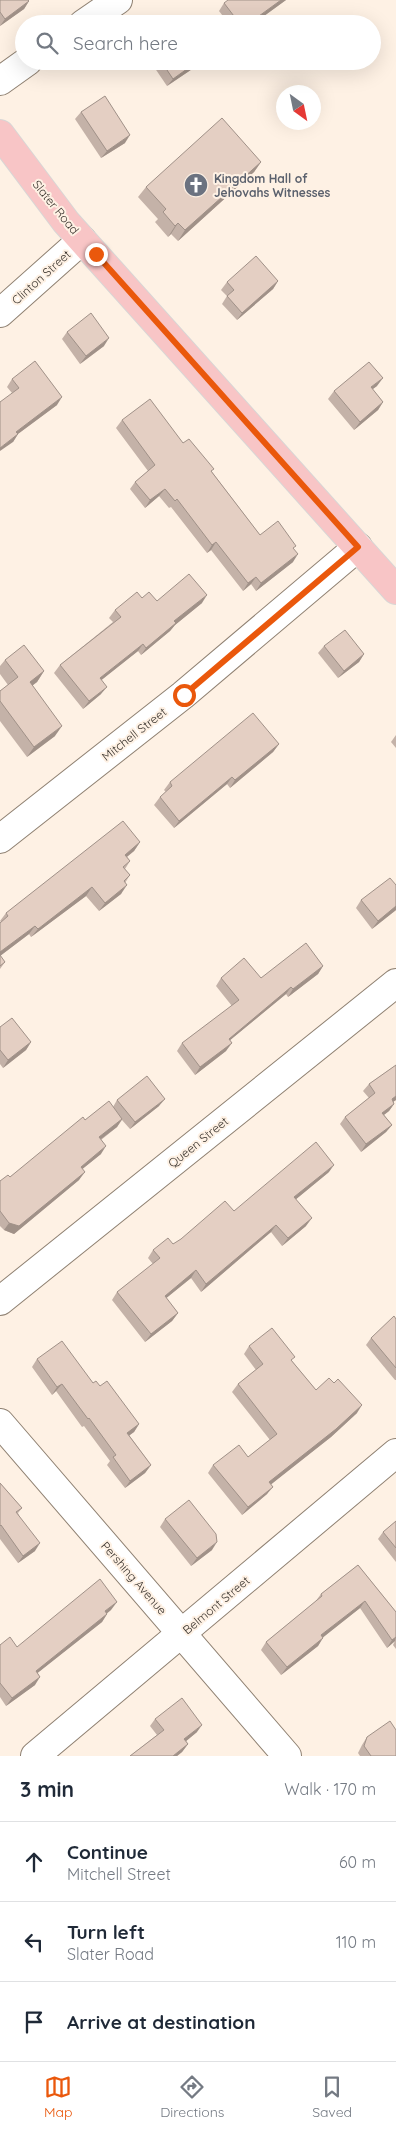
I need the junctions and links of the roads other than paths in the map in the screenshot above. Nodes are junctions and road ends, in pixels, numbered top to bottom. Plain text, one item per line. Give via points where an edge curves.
1 (118, 0) edge
2 (96, 15) edge
3 (15, 70) edge
4 (0, 81) edge
5 (0, 134) edge
6 (82, 240) junction
7 (0, 313) edge
8 (358, 547) junction
9 (396, 590) edge
10 (0, 839) edge
11 (396, 984) edge
12 (0, 1300) edge
13 (0, 1423) edge
14 (396, 1453) edge
15 (183, 1634) junction
16 (35, 1756) edge
17 (287, 1756) edge

1 - 2 street
3 - 4 street
5 - 6 main road, Slater Road
6 - 7 street, Clinton Street
6 - 8 main road, Slater Road
8 - 9 main road, Slater Road
8 - 10 street, Mitchell Street via 184,695
11 - 12 street, Queen Street
13 - 15 street, Pershing Avenue
14 - 15 street, Belmont Street
15 - 16 street, Belmont Street
15 - 17 street, Pershing Avenue

